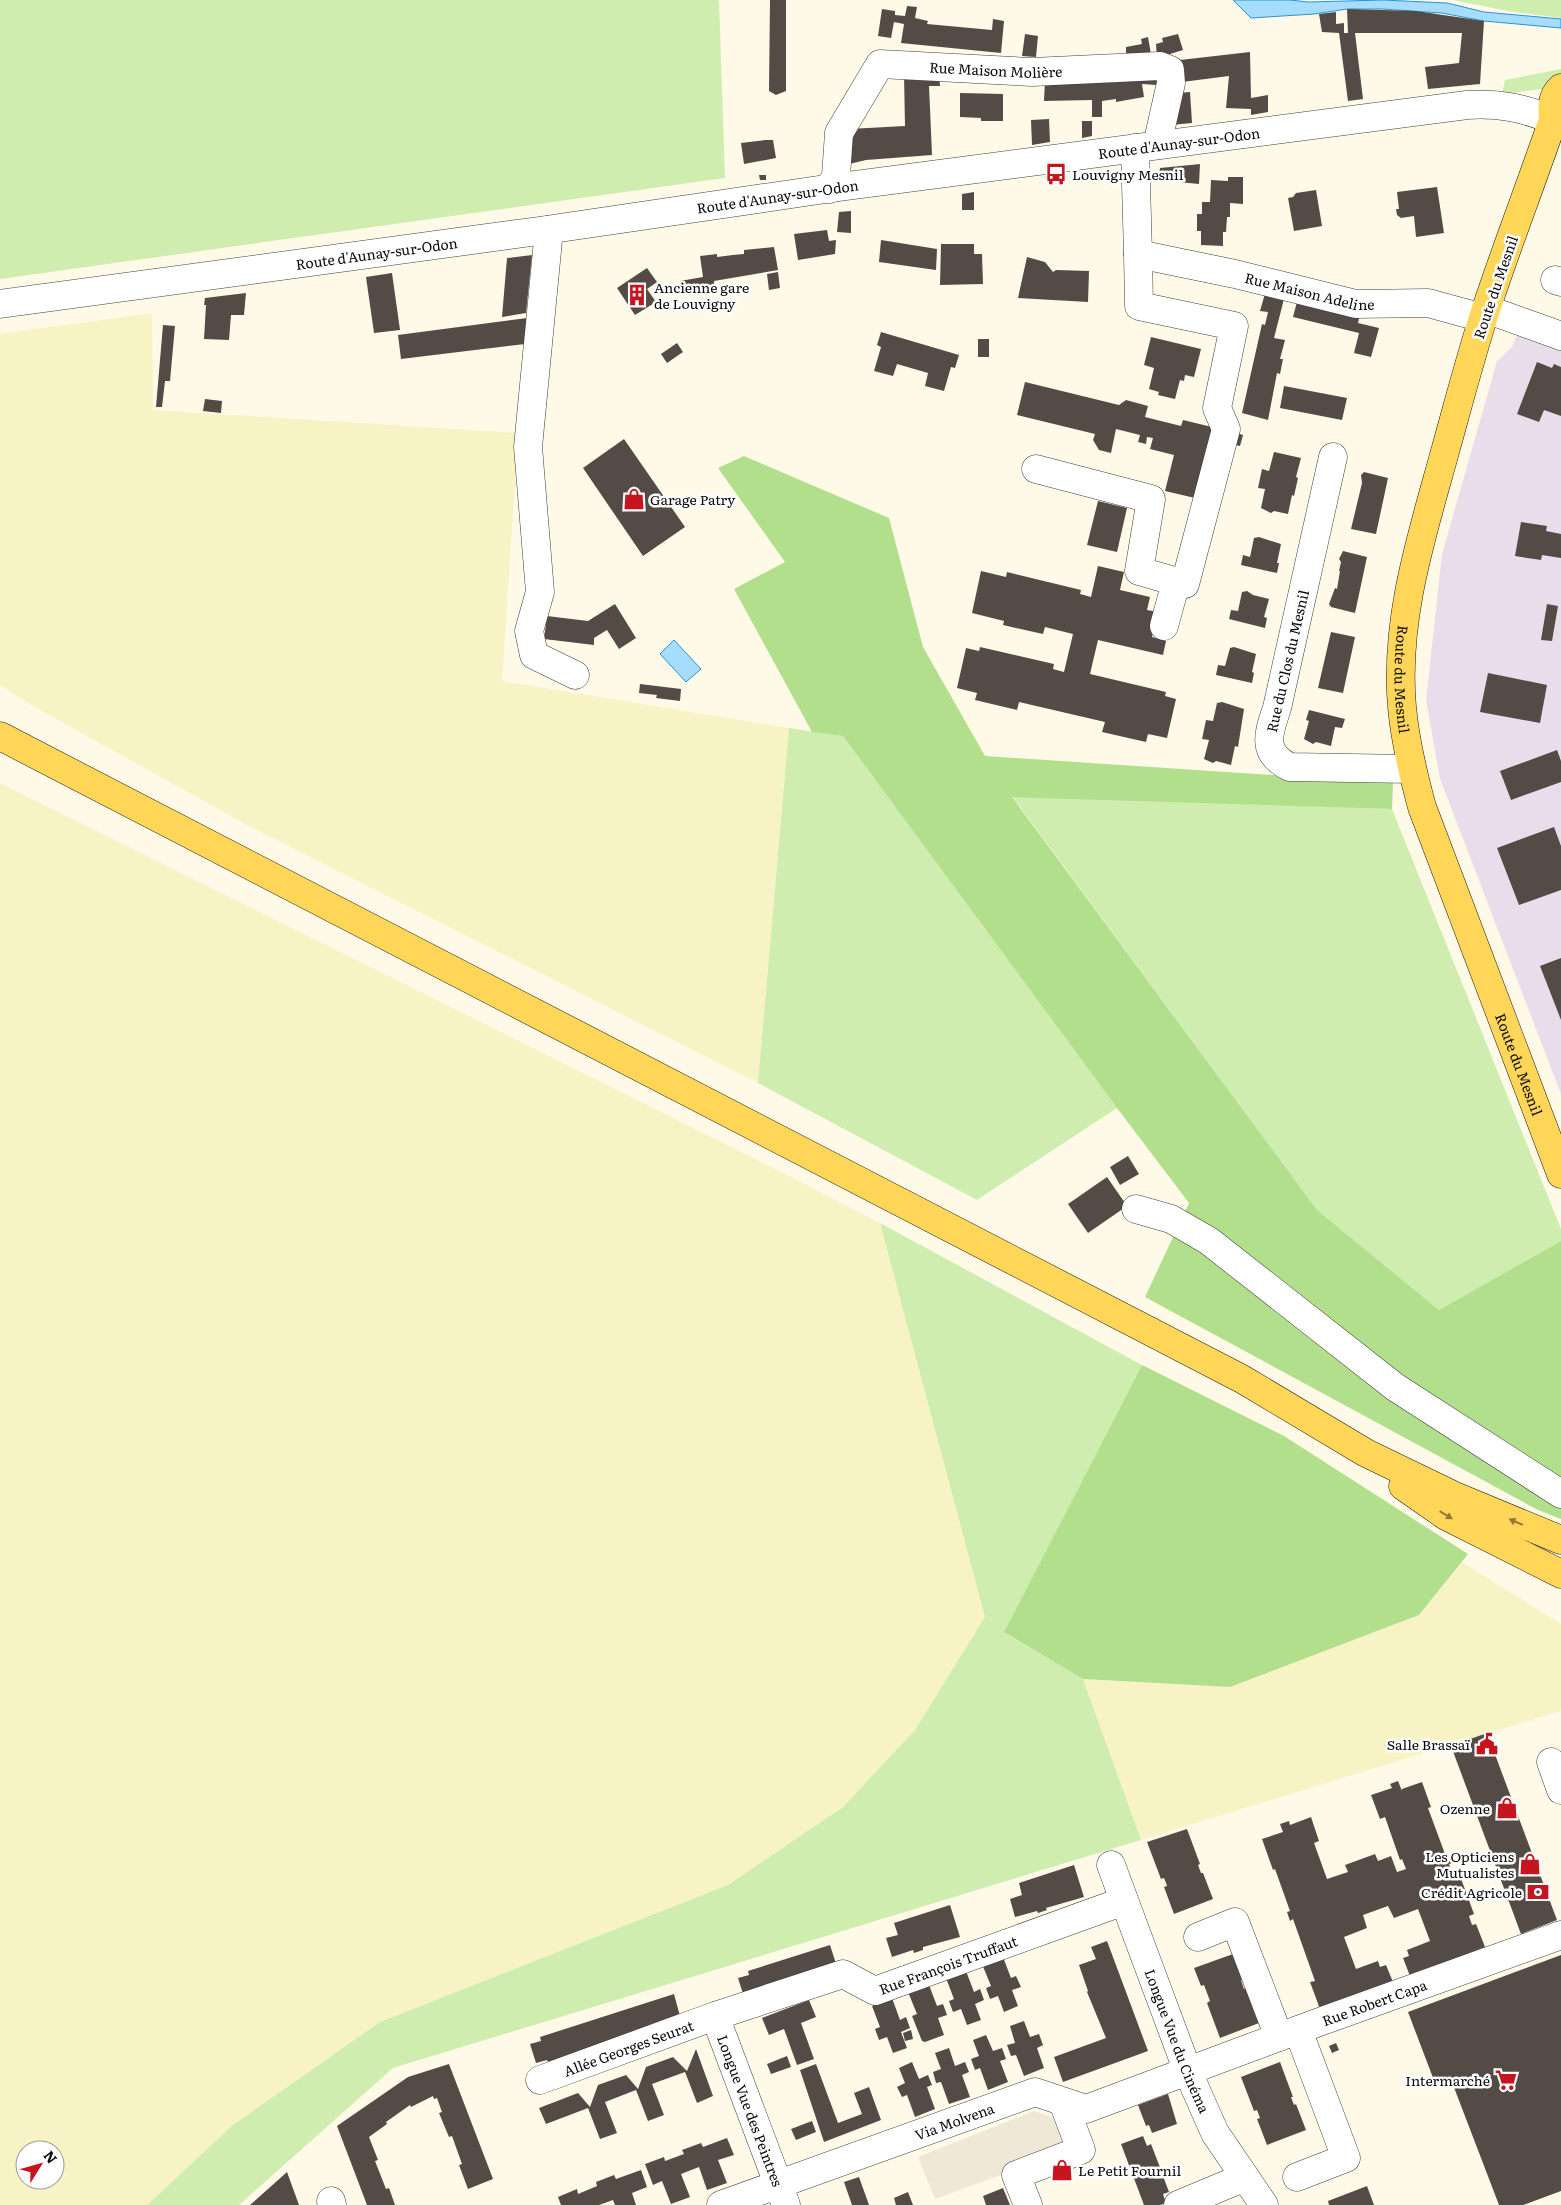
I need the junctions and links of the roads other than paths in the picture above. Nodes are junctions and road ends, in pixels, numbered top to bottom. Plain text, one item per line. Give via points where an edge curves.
1 (1558, 107) edge
2 (1146, 147) junction
3 (829, 188) junction
4 (549, 230) junction
5 (1138, 254) junction
6 (0, 304) edge
7 (1485, 313) junction
8 (1561, 336) edge
9 (1333, 457) dead end
10 (1036, 469) dead end
11 (1176, 582) junction
12 (1164, 626) dead end
13 (575, 675) dead end
14 (0, 736) edge
15 (1411, 769) junction
16 (1561, 1174) edge
17 (1136, 1209) dead end
18 (1366, 1453) junction
19 (1561, 1494) edge
20 (1561, 1540) edge
21 (1561, 1574) edge
22 (1551, 1762) dead end
23 (1561, 1790) edge
24 (1111, 1865) dead end
25 (1124, 1900) junction
26 (1561, 1935) edge
27 (1198, 1937) dead end
28 (715, 2016) junction
29 (1289, 2034) junction
30 (1188, 2072) junction
31 (540, 2080) dead end
32 (1063, 2102) junction
33 (1245, 2177) junction
34 (1297, 2177) dead end
35 (782, 2195) edge
36 (721, 2205) edge
37 (1028, 2205) edge
38 (1178, 2205) edge
39 (1264, 2205) edge

1 - 2 street, Route d'Aunay-sur-Odon via 1534,112 1510,105 1467,104
1 - 7 main road, Route du Mesnil
2 - 3 street, Route d'Aunay-sur-Odon
2 - 3 street, Rue Maison Molière via 1171,83 1170,70 1160,66 1032,72 880,64 839,132 836,176
2 - 5 street
3 - 4 street, Route d'Aunay-sur-Odon
4 - 6 street, Route d'Aunay-sur-Odon
4 - 13 street via 528,447 540,592 529,631 534,655
5 - 7 street, Rue Maison Adeline via 1356,304 1428,304
5 - 11 street via 1139,306 1234,326 1218,408 1226,429 1185,584
7 - 8 street, Rue Maison Adeline
7 - 15 main road, Route du Mesnil via 1407,600 1402,644 1402,700
9 - 15 street, Rue du Clos du Mesnil via 1269,742 1280,762 1290,766
10 - 11 street via 1151,499 1139,571
11 - 12 street
14 - 18 main road via 1242,1379
15 - 16 main road, Route du Mesnil via 1422,807
17 - 19 street via 1171,1219 1209,1241 1396,1387
20 -> 18 main road via 1457,1497
18 -> 21 main road via 1446,1516
22 - 23 street
24 - 25 street, Longue Vue du Cinéma
25 - 28 street, Rue François Truffaut via 875,1990 843,1974
25 - 30 street, Longue Vue du Cinéma
26 - 29 street, Rue Robert Capa
27 - 29 street via 1235,1922
28 - 31 street, Allée Georges Seurat
28 - 35 street, Longue Vue des Peintres
29 - 30 street, Rue Robert Capa
29 - 34 street via 1346,2158
30 - 32 street, Via Molvena via 1086,2110
30 - 33 street, Longue Vue du Cinéma via 1215,2133
32 - 35 street, Via Molvena via 1035,2092
32 - 37 street via 1080,2150 1016,2175
33 - 38 street
33 - 39 street, Longue Vue du Cinéma
35 - 36 street, Via Molvena

